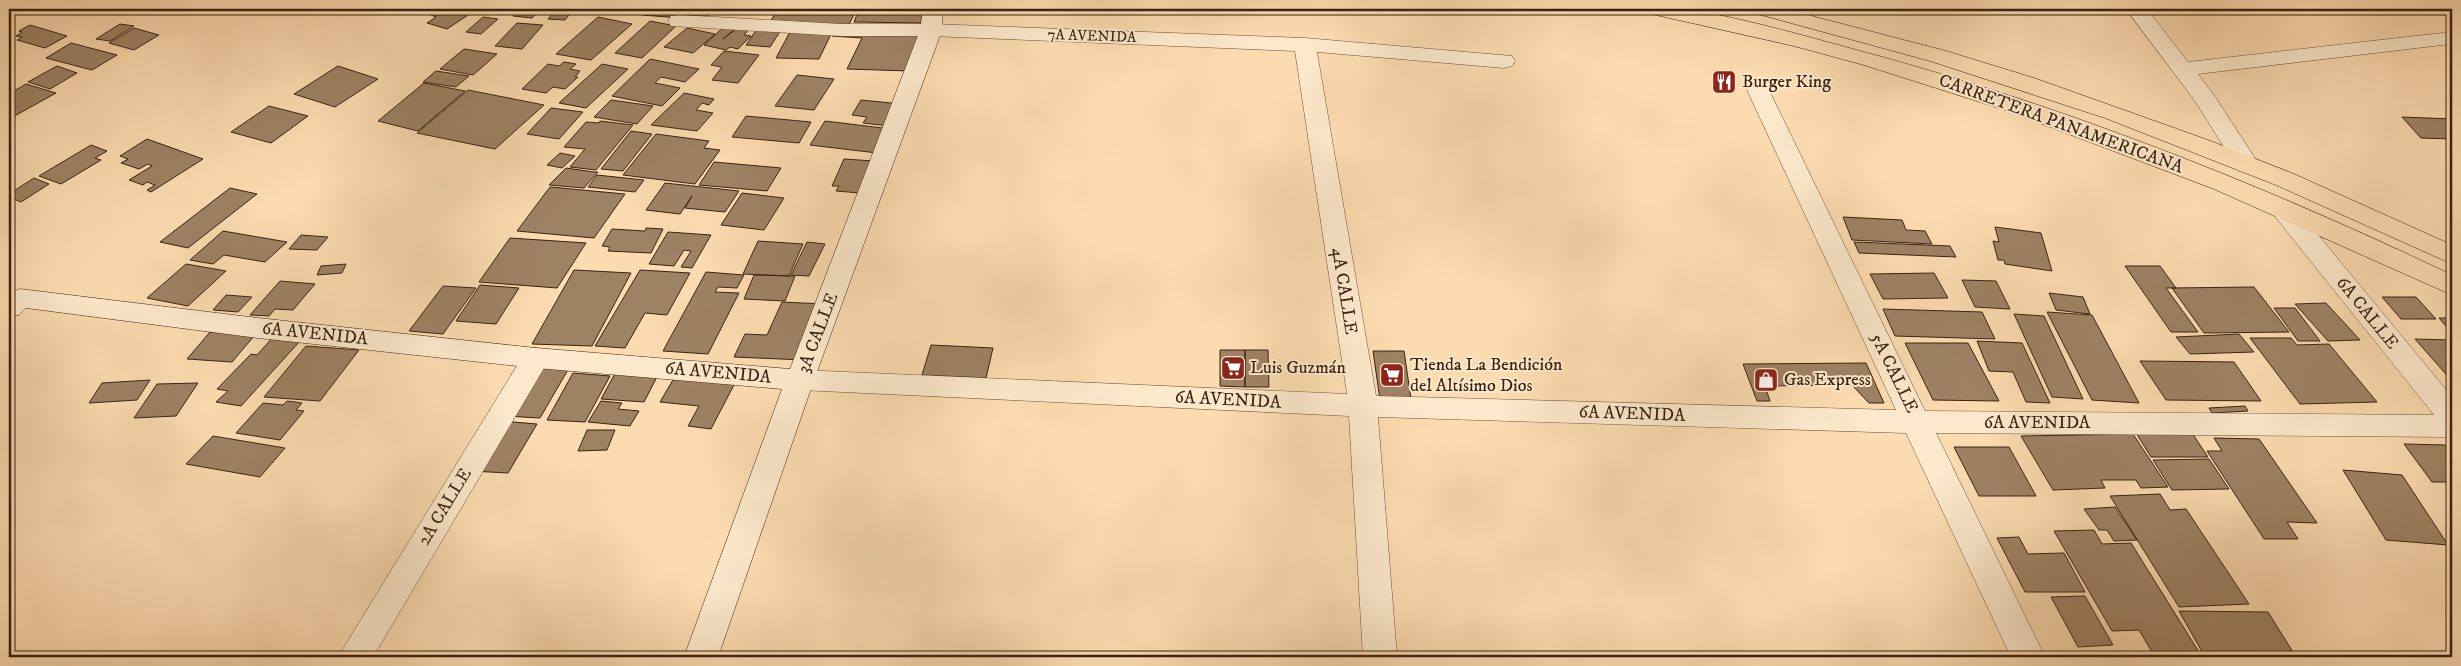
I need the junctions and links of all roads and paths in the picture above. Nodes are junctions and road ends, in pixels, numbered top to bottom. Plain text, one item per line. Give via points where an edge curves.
1 (1654, 9) edge
2 (1761, 9) edge
3 (2136, 9) edge
4 (932, 19) edge
5 (678, 21) dead end
6 (2442, 39) dead end
7 (1305, 46) junction
8 (1504, 61) dead end
9 (2182, 69) junction
10 (1758, 90) dead end
11 (2248, 166) junction
12 (2282, 208) junction
13 (2452, 255) edge
14 (2452, 286) edge
15 (12, 300) edge
16 (536, 358) junction
17 (800, 380) junction
18 (1363, 406) junction
19 (2452, 417) edge
20 (1918, 422) junction
21 (2452, 426) edge
22 (355, 657) edge
23 (701, 657) edge
24 (1380, 657) edge
25 (2028, 657) edge

1 - 12 highway, CARRETERA PANAMERICANA via 1844,52 1982,93 2127,145
2 - 11 highway, CARRETERA PANAMERICANA via 1854,31 1994,72 2141,123
3 - 9 street
4 - 5 street, 7A AVENIDA via 841,30
4 - 7 street, 7A AVENIDA
4 - 17 street, 3A CALLE
6 - 9 street
7 - 8 street, 7A AVENIDA
7 - 18 street, 4A CALLE
9 - 11 street via 2205,98
10 - 20 street, 5A CALLE
11 - 13 highway, CARRETERA PANAMERICANA
12 - 14 highway, CARRETERA PANAMERICANA
12 - 19 street, 6A CALLE
15 - 16 street, 6A AVENIDA
16 - 17 street, 6A AVENIDA
16 - 22 street, 2A CALLE
17 - 18 street, 6A AVENIDA
17 - 23 street, 3A CALLE
18 - 20 street, 6A AVENIDA
18 - 24 street, 4A CALLE
20 - 21 street, 6A AVENIDA
20 - 25 street, 5A CALLE

